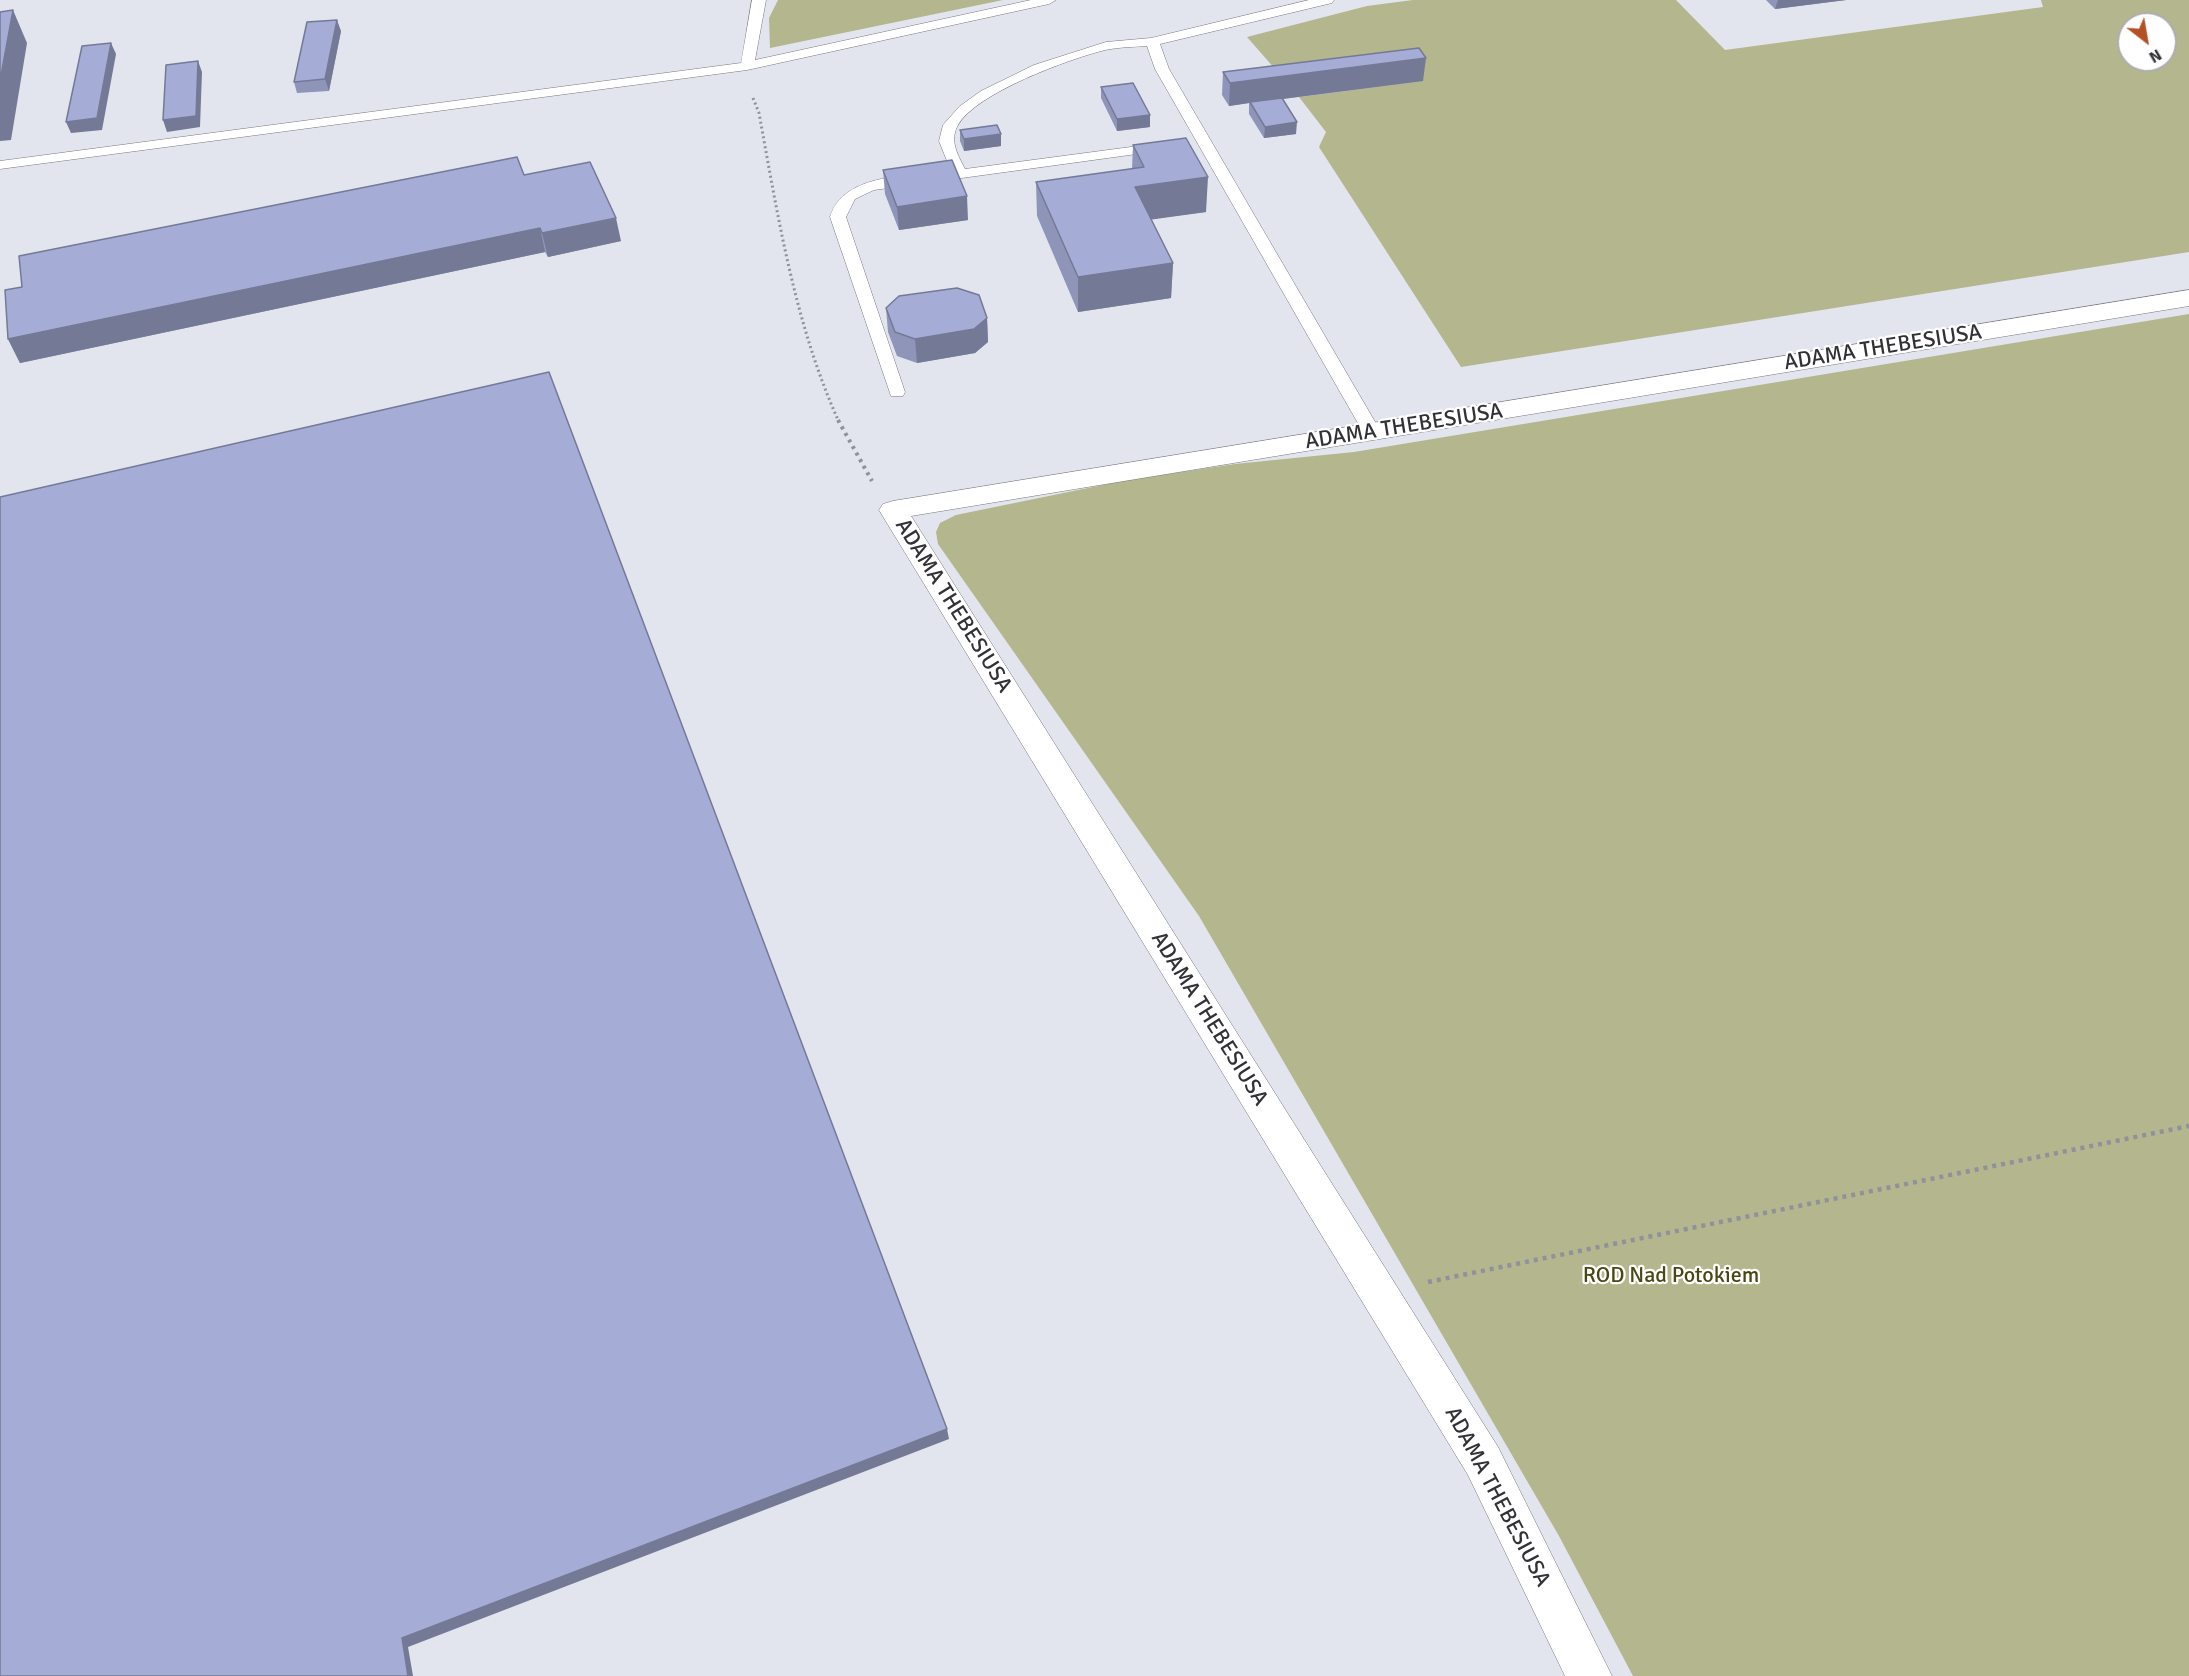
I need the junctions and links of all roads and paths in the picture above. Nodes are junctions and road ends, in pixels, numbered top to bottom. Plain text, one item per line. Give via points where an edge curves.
1 (759, 0) edge
2 (1048, 0) edge
3 (1327, 0) edge
4 (1152, 42) junction
5 (747, 66) junction
6 (1192, 142) junction
7 (0, 165) edge
8 (960, 175) junction
9 (2189, 298) edge
10 (897, 392) dead end
11 (1372, 432) junction
12 (893, 510) junction
13 (2189, 1126) edge
14 (1382, 1298) junction
15 (1589, 1676) edge

1 - 5 lane
2 - 5 lane
3 - 4 lane
4 - 6 lane
4 - 8 lane via 1107,46 1074,55 1011,79 970,105 950,124 946,140
5 - 7 lane
5 - 12 path via 802,323 852,451
6 - 8 lane
6 - 11 lane
8 - 10 lane via 857,190 840,207 838,216
9 - 11 street, ADAMA THEBESIUSA
11 - 12 street, ADAMA THEBESIUSA
12 - 14 street, ADAMA THEBESIUSA
13 - 14 path via 1455,1276 1411,1286
14 - 15 street, ADAMA THEBESIUSA via 1483,1461

